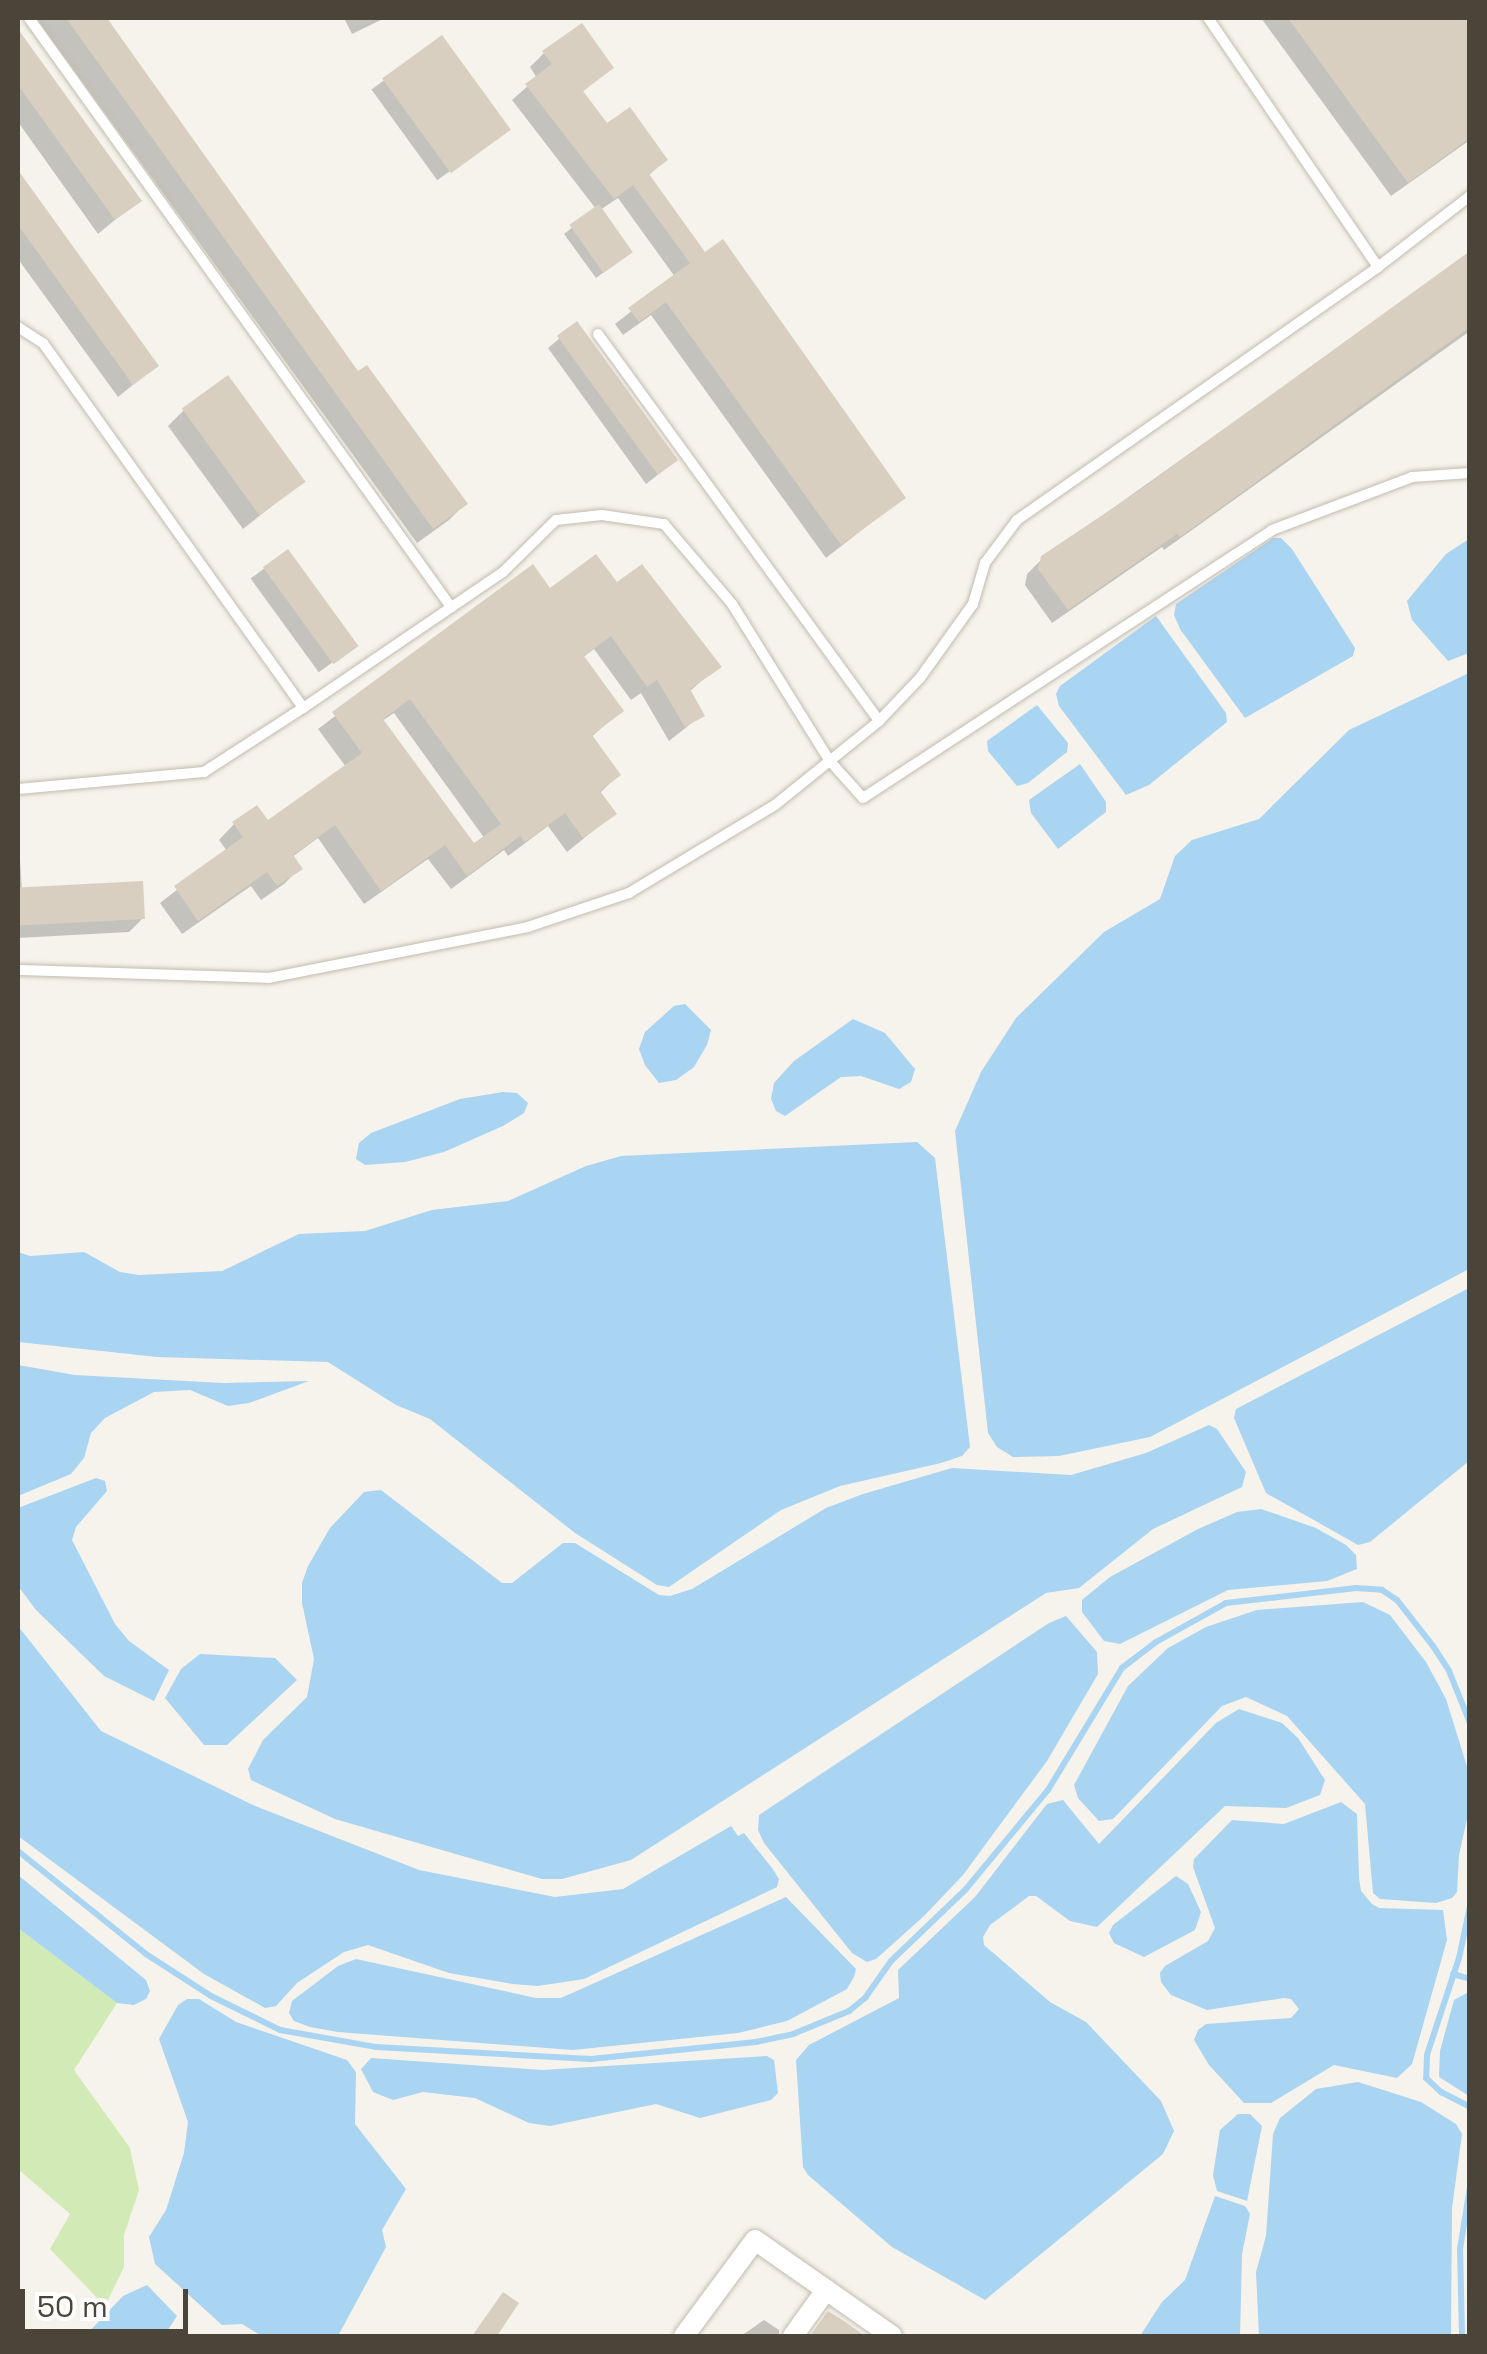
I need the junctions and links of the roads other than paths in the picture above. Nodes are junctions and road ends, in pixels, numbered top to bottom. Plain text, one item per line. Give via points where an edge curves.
1 (29, 18) edge
2 (1208, 18) edge
3 (1470, 196) edge
4 (1378, 268) junction
5 (18, 326) edge
6 (598, 334) dead end
7 (1470, 473) edge
8 (451, 607) junction
9 (302, 708) junction
10 (878, 721) junction
11 (828, 760) junction
12 (18, 789) edge
13 (18, 970) edge
14 (826, 2290) junction
15 (684, 2336) edge
16 (793, 2336) edge
17 (892, 2336) edge

1 - 8 lane
2 - 4 lane
3 - 4 lane
4 - 10 lane via 1016,520 985,563 973,604 920,678
5 - 9 lane via 43,343
6 - 10 lane
7 - 11 lane via 1412,476 1272,530 863,798
8 - 9 lane
8 - 11 lane via 504,572 556,520 602,515 664,524 732,604
9 - 12 lane via 204,772
10 - 11 lane
11 - 13 lane via 775,805 630,894 528,926 269,978
14 - 15 street via 755,2240
14 - 16 street
14 - 17 street

